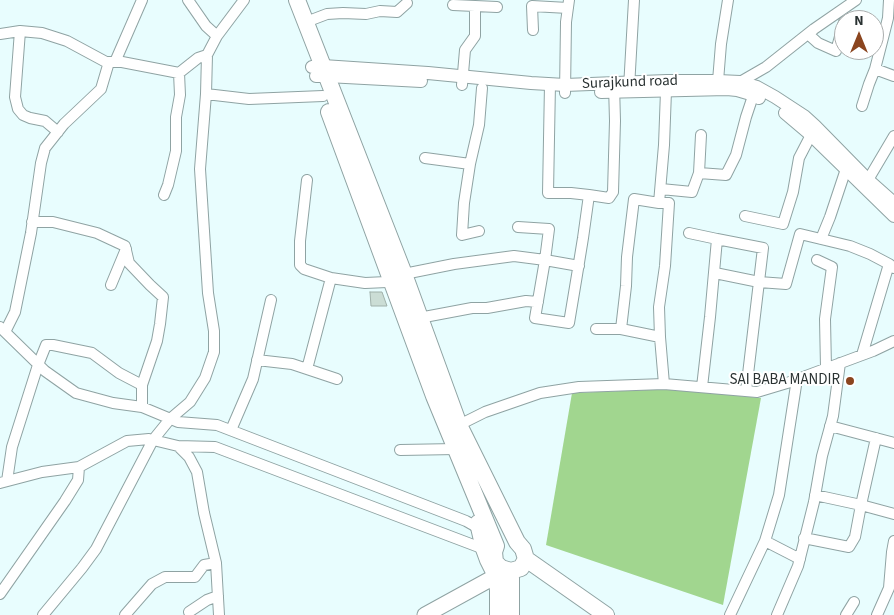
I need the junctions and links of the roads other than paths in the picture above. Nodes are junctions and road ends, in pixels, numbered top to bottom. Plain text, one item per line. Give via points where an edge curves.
1 (142, 0) edge
2 (188, 0) edge
3 (244, 0) edge
4 (286, 0) edge
5 (297, 0) edge
6 (634, 0) edge
7 (728, 0) edge
8 (889, 0) edge
9 (408, 3) dead end
10 (533, 3) edge
11 (851, 3) edge
12 (569, 4) edge
13 (453, 5) dead end
14 (474, 6) junction
15 (497, 7) dead end
16 (306, 22) junction
17 (534, 30) dead end
18 (20, 31) junction
19 (0, 34) edge
20 (808, 34) junction
21 (217, 36) junction
22 (834, 50) edge
23 (207, 55) junction
24 (112, 62) junction
25 (875, 69) junction
26 (320, 71) junction
27 (179, 73) junction
28 (894, 76) edge
29 (462, 80) junction
30 (483, 83) junction
31 (718, 85) junction
32 (739, 86) junction
33 (629, 87) junction
34 (550, 88) junction
35 (614, 88) junction
36 (565, 89) junction
37 (666, 91) junction
38 (755, 91) junction
39 (206, 94) junction
40 (323, 96) junction
41 (862, 106) dead end
42 (813, 130) junction
43 (58, 132) junction
44 (701, 135) dead end
45 (894, 136) edge
46 (425, 158) dead end
47 (470, 164) junction
48 (846, 169) junction
49 (699, 173) junction
50 (307, 180) dead end
51 (866, 183) junction
52 (660, 189) junction
53 (164, 195) dead end
54 (589, 195) junction
55 (659, 203) junction
56 (894, 203) edge
57 (745, 216) dead end
58 (894, 216) edge
59 (32, 222) junction
60 (518, 227) dead end
61 (479, 231) dead end
62 (689, 233) dead end
63 (821, 238) junction
64 (717, 239) junction
65 (126, 249) junction
66 (545, 260) junction
67 (817, 260) dead end
68 (579, 266) junction
69 (892, 266) edge
70 (715, 273) junction
71 (331, 278) junction
72 (398, 279) junction
73 (758, 282) junction
74 (111, 285) dead end
75 (271, 300) dead end
76 (538, 302) junction
77 (419, 318) junction
78 (596, 329) dead end
79 (621, 329) junction
80 (2, 330) edge
81 (660, 337) junction
82 (894, 341) edge
83 (862, 355) junction
84 (257, 360) junction
85 (840, 363) junction
86 (38, 365) junction
87 (826, 368) junction
88 (307, 369) junction
89 (337, 379) dead end
90 (797, 379) junction
91 (664, 384) junction
92 (142, 385) junction
93 (702, 387) junction
94 (746, 391) junction
95 (142, 407) junction
96 (170, 419) junction
97 (830, 426) junction
98 (454, 428) junction
99 (231, 430) junction
100 (876, 438) junction
101 (153, 440) junction
102 (894, 443) edge
103 (178, 446) junction
104 (456, 449) junction
105 (400, 450) dead end
106 (79, 467) junction
107 (4, 482) edge
108 (815, 495) junction
109 (478, 500) junction
110 (861, 505) junction
111 (894, 514) edge
112 (480, 529) junction
113 (804, 538) junction
114 (765, 541) junction
115 (894, 541) edge
116 (484, 549) junction
117 (800, 559) junction
118 (216, 563) junction
119 (515, 564) junction
120 (0, 594) edge
121 (218, 596) junction
122 (854, 602) dead end
123 (190, 612) dead end
124 (43, 615) edge
125 (125, 615) edge
126 (219, 615) edge
127 (425, 615) edge
128 (498, 615) edge
129 (511, 615) edge
130 (589, 615) edge
131 (606, 615) edge
132 (730, 615) edge
133 (777, 615) edge
134 (846, 615) edge
135 (877, 615) edge

1 - 24 street
2 - 21 street
3 - 21 street
4 - 26 main road
5 - 16 main road
6 - 33 street
7 - 31 street
8 - 25 street via 888,18
9 - 16 street via 397,12 327,14
10 - 12 street
10 - 17 street
11 - 20 street
12 - 36 street
13 - 14 street
14 - 15 street
14 - 29 street via 474,36 465,50
16 - 26 main road
18 - 19 street
18 - 24 street via 42,32
18 - 43 street via 18,109 23,115 45,121
20 - 22 street
20 - 32 street
21 - 23 street
23 - 27 street
23 - 39 street
24 - 27 street
24 - 43 street via 100,89
25 - 28 street
25 - 41 street
26 - 29 street, Surajkund road
26 - 40 main road
26 - 72 main road
27 - 53 street via 176,152
29 - 30 street, Surajkund road
30 - 34 street, Surajkund road
30 - 47 street via 479,125
31 - 32 street, Surajkund road
31 - 33 street, Surajkund road
31 - 37 street
32 - 38 street, Surajkund road
33 - 35 street, Surajkund road
33 - 37 street
34 - 36 street, Surajkund road
34 - 54 street via 548,193
35 - 36 street, Surajkund road
35 - 54 street via 613,192 608,198
37 - 52 street
38 - 42 street, Surajkund road via 793,108
38 - 49 street via 736,155 726,176
39 - 40 street via 249,99
39 - 96 street via 200,169 214,352 205,378 190,402
40 - 72 main road
42 - 48 street
42 - 51 street, Surajkund road
42 - 57 street via 799,158 783,224
43 - 59 street via 45,148
44 - 49 street
45 - 51 street
46 - 47 street
47 - 61 street via 462,234
48 - 51 street
48 - 63 street
49 - 52 street via 692,192
50 - 71 street via 300,265
51 - 56 street, Surajkund road
51 - 58 street
52 - 55 street
54 - 68 street
55 - 79 street via 634,200
55 - 81 street via 669,203 659,307
59 - 65 street via 53,222 97,233
59 - 80 street via 15,312
60 - 66 street via 549,229
62 - 64 street
63 - 69 street via 850,246
63 - 73 street via 800,234 786,284
64 - 70 street
64 - 73 street via 763,248
65 - 74 street
65 - 92 street via 129,263 163,297 157,341
66 - 68 street
66 - 72 street via 514,256 454,264
66 - 76 street
67 - 87 street via 832,267 825,320
68 - 76 street via 569,323 536,318
69 - 83 street
70 - 73 street
70 - 93 street
71 - 72 street via 365,283
71 - 88 street
72 - 77 main road
72 - 98 main road via 434,396
73 - 94 street
75 - 84 street
76 - 77 street via 472,308
77 - 98 main road
78 - 79 street
79 - 81 street
80 - 86 street
81 - 91 street
82 - 83 street
83 - 85 street
84 - 88 street
84 - 99 street via 253,379
85 - 87 street
85 - 97 street
86 - 92 street via 46,345 53,345 92,353 119,374
86 - 95 street via 76,393
86 - 107 street
87 - 90 street
88 - 89 street
90 - 94 street via 757,392
90 - 114 street via 779,496
91 - 93 street
91 - 98 street via 540,392 485,412
92 - 95 street
93 - 94 street
95 - 96 street
96 - 99 street via 218,425
96 - 101 street
97 - 100 street
97 - 108 street
98 - 104 main road
98 - 119 main road via 518,542
99 - 112 street
100 - 102 street
100 - 110 street
101 - 103 street
101 - 106 street via 127,441
101 - 124 street via 96,549
103 - 116 street via 216,447
103 - 118 street via 197,472
104 - 105 street
104 - 109 main road
106 - 107 street
106 - 120 street via 78,480 65,501
108 - 110 street
108 - 113 street
109 - 112 main road via 476,509
109 - 119 main road via 496,546 495,562 501,568
110 - 111 street
110 - 113 street via 855,537 849,548
112 - 116 main road
113 - 117 street
114 - 117 street
114 - 132 street
115 - 135 street via 889,588
116 - 119 main road via 488,560
117 - 133 street
118 - 121 street
118 - 125 street via 204,565 195,578 165,578 152,584
119 - 127 main road
119 - 128 main road via 498,590
119 - 129 main road
119 - 130 main road
119 - 131 main road
121 - 123 street
121 - 126 street
122 - 134 street

